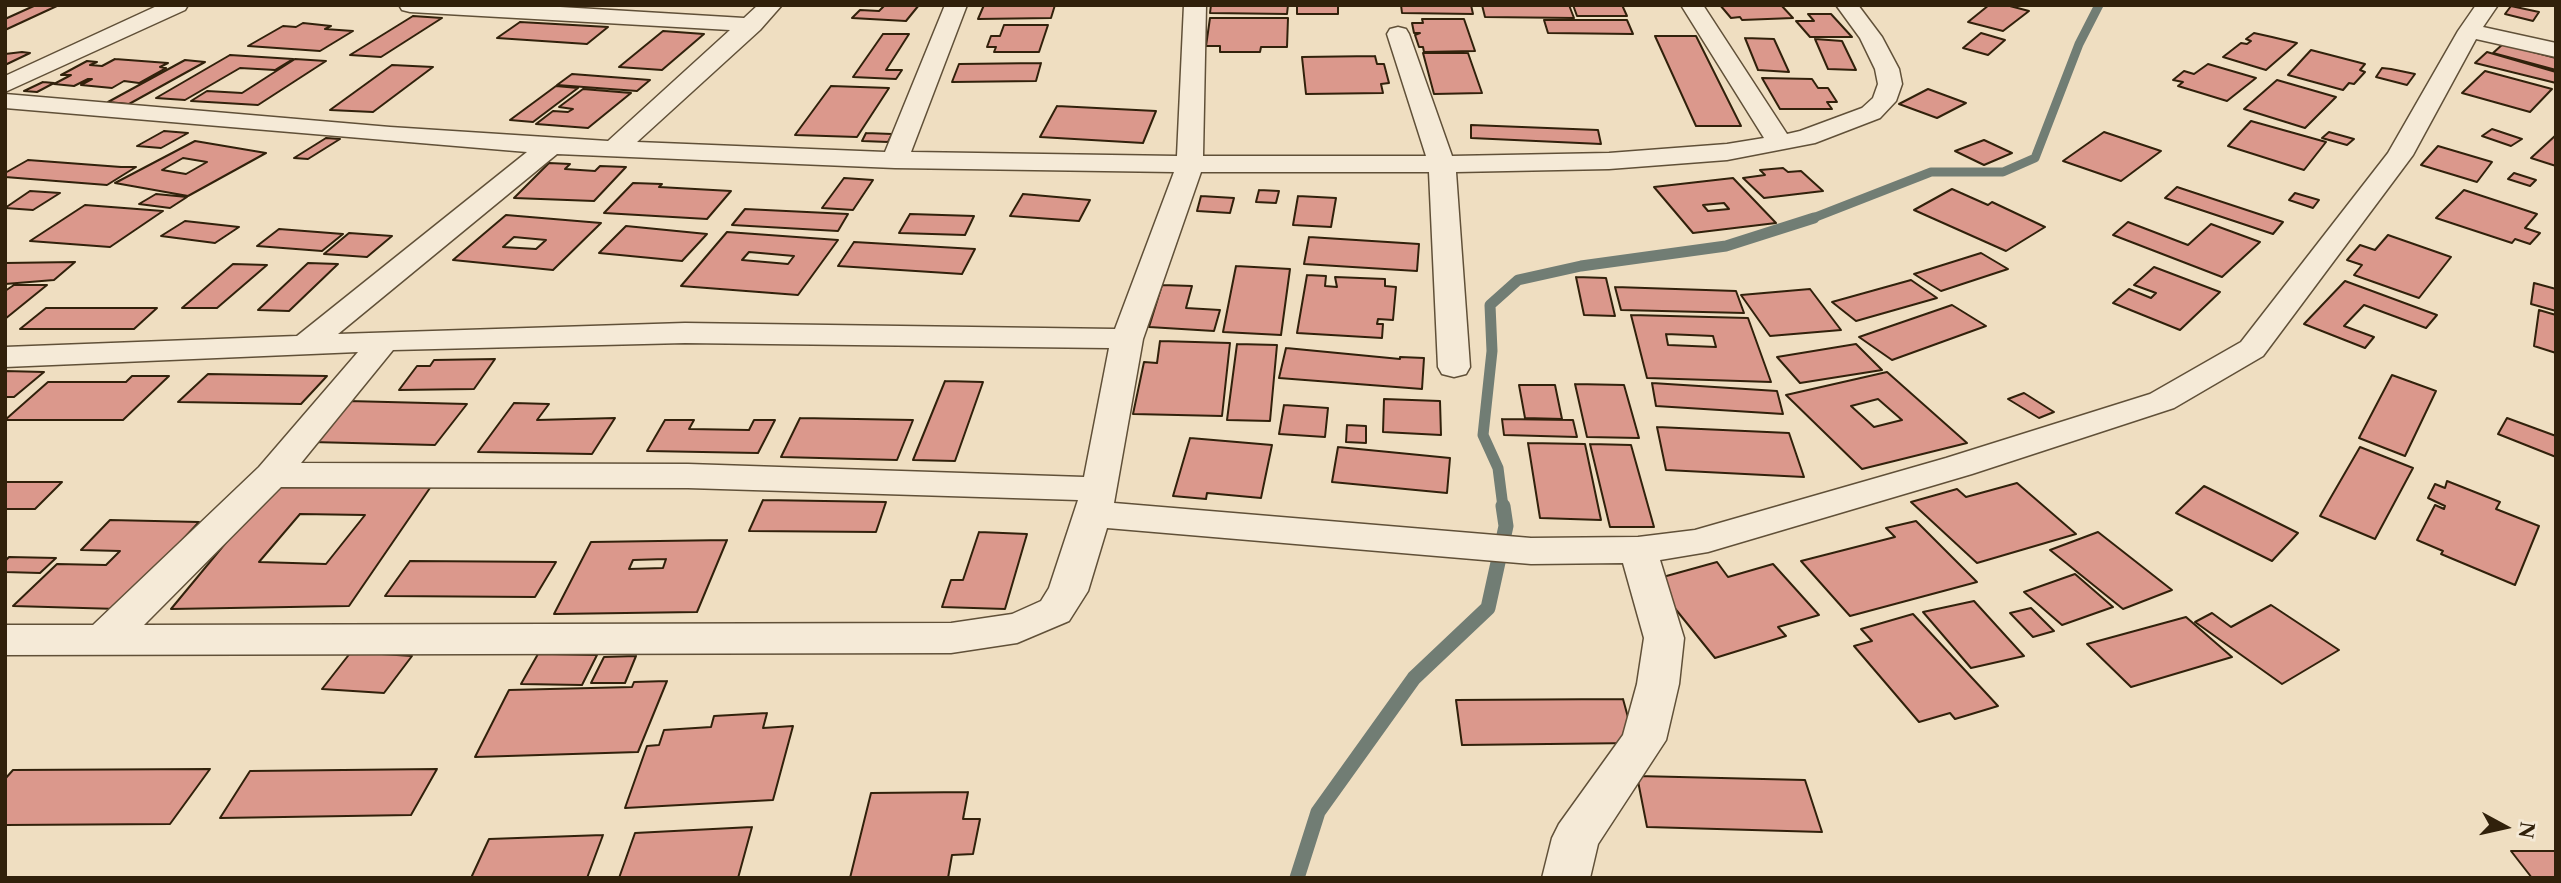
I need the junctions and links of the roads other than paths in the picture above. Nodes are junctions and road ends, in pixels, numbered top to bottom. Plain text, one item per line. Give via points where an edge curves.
1 (177, 5) edge
2 (410, 5) edge
3 (771, 5) edge
4 (956, 5) edge
5 (1195, 5) edge
6 (1692, 5) edge
7 (1847, 5) edge
8 (2478, 18) edge
9 (752, 24) junction
10 (1398, 34) dead end
11 (2556, 50) edge
12 (6, 98) edge
13 (1780, 143) junction
14 (551, 146) junction
15 (614, 149) junction
16 (895, 160) junction
17 (1190, 164) junction
18 (1442, 164) junction
19 (1127, 339) junction
20 (384, 341) junction
21 (305, 345) junction
22 (5, 357) edge
23 (1454, 368) dead end
24 (272, 475) junction
25 (1095, 502) junction
26 (1638, 550) junction
27 (5, 640) edge
28 (103, 640) junction
29 (1566, 878) edge

1 - 12 street
2 - 9 street
3 - 9 street
4 - 16 street
5 - 17 street
6 - 13 street
7 - 13 street via 1887,69 1890,84 1884,101 1871,113
8 - 11 street
8 - 26 street via 2400,155 2252,349 2162,401 1695,543
9 - 15 street
10 - 18 street
12 - 14 street
13 - 18 street via 1609,161
14 - 15 street
14 - 21 street
15 - 16 street
16 - 17 street
17 - 18 street
17 - 19 street
18 - 23 street
19 - 20 street via 685,333
19 - 25 street
20 - 21 street
20 - 24 street
21 - 22 street
24 - 25 street via 688,476
24 - 28 street
25 - 26 street via 1502,548
25 - 28 street via 1068,591 1055,611 1017,628 951,638
26 - 29 street via 1664,638 1658,684 1644,740 1576,838
27 - 28 street

